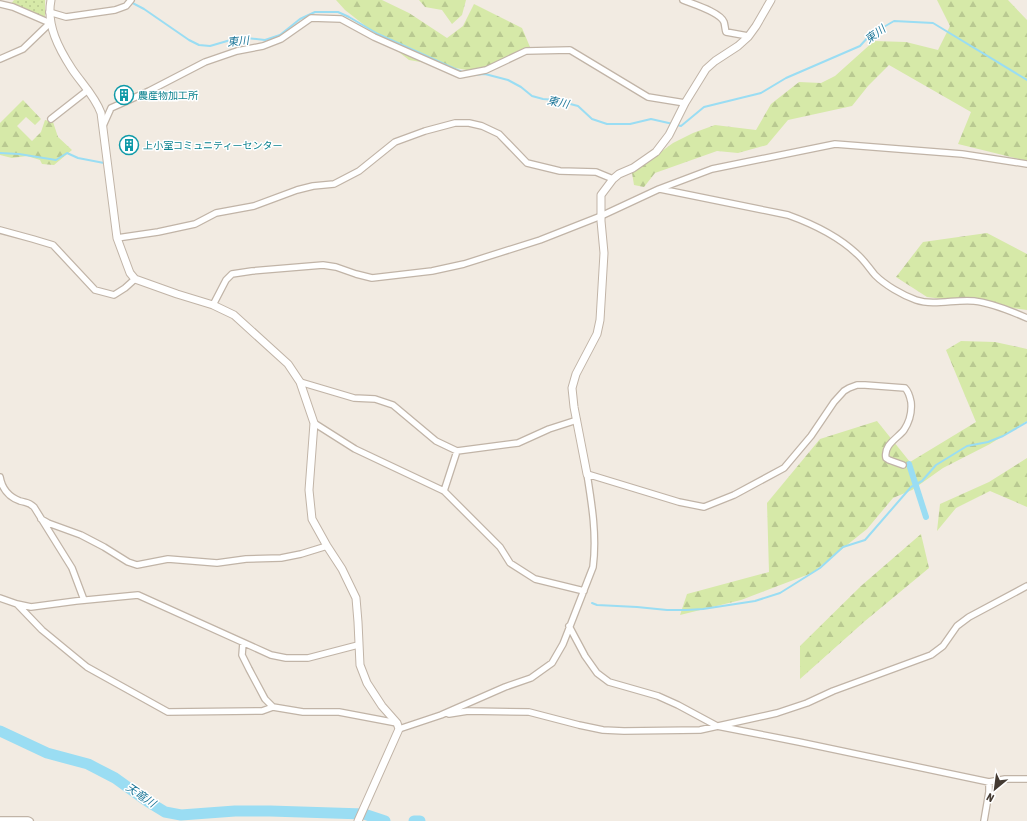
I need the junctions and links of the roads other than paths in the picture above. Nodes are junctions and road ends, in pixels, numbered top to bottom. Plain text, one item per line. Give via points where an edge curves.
1 (51, 0) edge
2 (131, 0) edge
3 (683, 0) edge
4 (771, 0) edge
5 (0, 4) edge
6 (49, 12) junction
7 (50, 23) junction
8 (748, 36) junction
9 (0, 59) edge
10 (88, 90) junction
11 (685, 103) junction
12 (51, 119) dead end
13 (103, 126) junction
14 (1027, 164) edge
15 (614, 179) junction
16 (659, 189) junction
17 (601, 216) junction
18 (0, 230) edge
19 (117, 238) junction
20 (134, 278) junction
21 (213, 305) junction
22 (1027, 318) edge
23 (300, 382) junction
24 (576, 420) junction
25 (314, 423) junction
26 (457, 451) junction
27 (903, 465) dead end
28 (587, 474) junction
29 (0, 477) edge
30 (444, 491) junction
31 (41, 519) junction
32 (327, 546) junction
33 (1027, 586) edge
34 (584, 591) junction
35 (0, 598) edge
36 (84, 600) junction
37 (17, 604) junction
38 (569, 626) junction
39 (242, 643) junction
40 (358, 645) junction
41 (273, 707) junction
42 (441, 715) junction
43 (398, 726) junction
44 (718, 726) junction
45 (1027, 779) edge
46 (989, 782) junction
47 (0, 820) edge
48 (30, 821) edge
49 (358, 821) edge
50 (984, 821) edge

1 - 6 street
2 - 6 street via 126,6 116,10 66,17
3 - 8 street via 721,18 726,32
4 - 8 street
5 - 7 street
6 - 7 street
7 - 9 street via 23,49
7 - 10 street via 73,70
8 - 11 street via 706,69
10 - 12 street
10 - 13 street via 98,105
11 - 13 street via 648,97 570,50 526,51 486,70 460,75 374,38 341,19 311,18 281,39 205,62 111,108
11 - 15 street via 656,152
13 - 19 street
14 - 16 street via 962,154 836,144 712,169
15 - 17 street via 601,195
15 - 19 street via 596,172 560,171 527,163 499,134 482,126 455,123 395,142 359,171 334,184 313,186 254,206 216,213 196,224
16 - 17 street
16 - 22 street via 788,215 808,222 831,234 857,254 876,276 917,301 974,301
17 - 21 street via 540,240 464,264 432,271 372,278 323,265 232,274
17 - 24 street via 604,252 600,320 597,334 576,374 572,388
18 - 20 street via 53,245 95,290 104,294 114,295
19 - 20 street
20 - 21 street
21 - 23 street via 234,315 262,339 288,364
23 - 25 street
23 - 26 street via 354,398 375,399 393,405 436,441
24 - 26 street via 549,429 518,444
24 - 28 street
25 - 30 street via 355,449
25 - 32 street via 310,509 312,519
26 - 30 street
27 - 28 street via 890,460 886,455 887,448 904,429 911,416 911,401 907,390 857,385 844,391 834,402 811,436 784,468 734,495 704,507
28 - 34 street via 593,509 595,553
29 - 31 street via 7,493 29,502
30 - 34 street via 500,548 510,563 535,579
31 - 32 street via 81,535 137,565 168,559 217,563 281,558
31 - 36 street via 72,568
32 - 40 street via 356,598
33 - 44 street via 969,617 957,626 943,646 931,655 807,703 777,713
34 - 38 street
35 - 37 street
36 - 37 street via 31,607
36 - 39 street via 138,595
37 - 41 street via 42,630 87,667 168,712 262,711
38 - 42 street via 563,644 552,663 531,678
38 - 44 street via 597,673 609,682 658,696
39 - 40 street via 271,655 286,658 308,658
39 - 41 street via 242,655 265,699
40 - 43 street via 360,665 367,683
41 - 43 street via 302,712 339,712
42 - 43 street
42 - 44 street via 468,711 529,712 603,730 624,731 700,730
43 - 49 street
44 - 46 street
45 - 46 street
46 - 50 street
47 - 48 street

